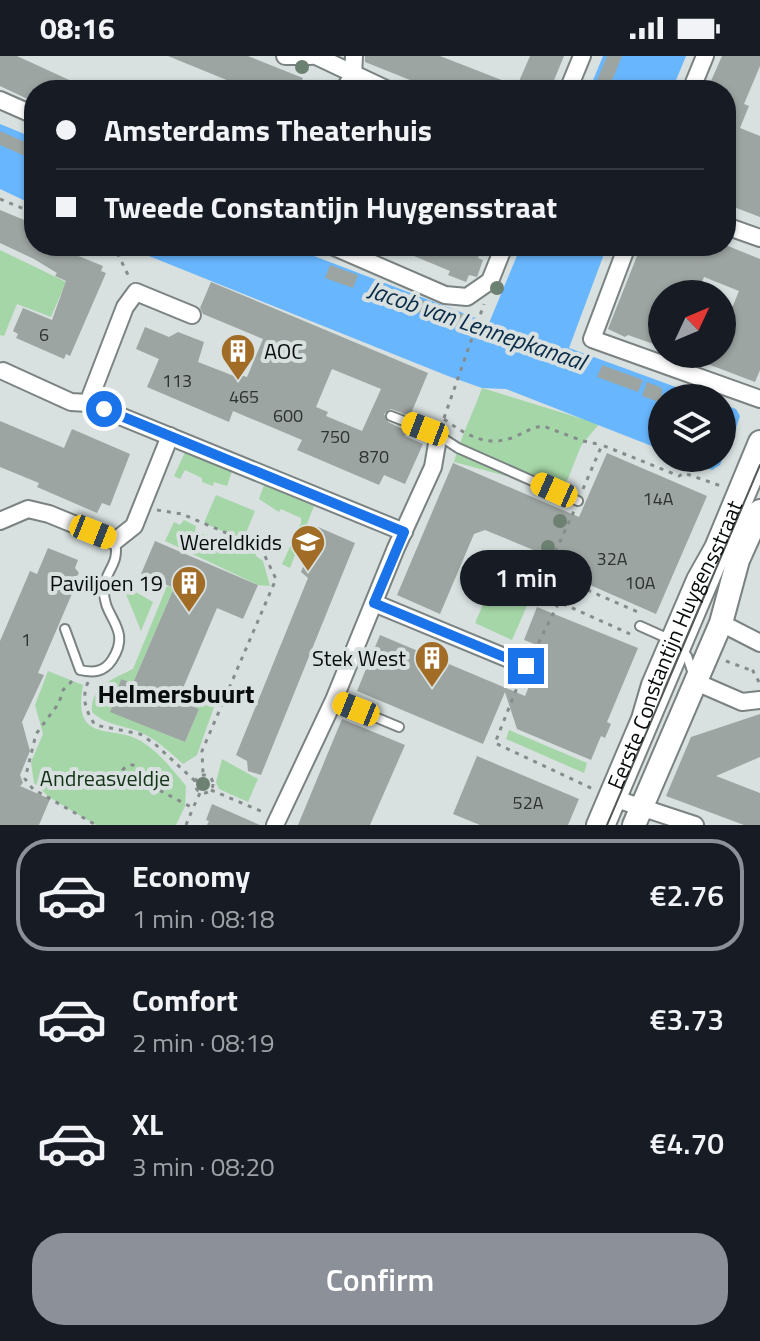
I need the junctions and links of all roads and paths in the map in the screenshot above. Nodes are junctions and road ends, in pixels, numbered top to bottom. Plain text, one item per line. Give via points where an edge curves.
1 (285, 56) edge
2 (313, 56) edge
3 (354, 56) edge
4 (582, 56) edge
5 (705, 56) edge
6 (346, 80) edge
7 (349, 80) edge
8 (572, 80) edge
9 (695, 80) edge
10 (0, 100) edge
11 (24, 111) edge
12 (0, 199) edge
13 (24, 209) edge
14 (736, 230) edge
15 (760, 238) edge
16 (119, 256) edge
17 (355, 256) edge
18 (500, 256) edge
19 (623, 256) edge
20 (136, 292) junction
21 (482, 312) dead end
22 (192, 315) dead end
23 (3, 371) dead end
24 (760, 399) edge
25 (88, 403) junction
26 (391, 416) dead end
27 (444, 419) junction
28 (170, 436) junction
29 (438, 438) junction
30 (760, 442) edge
31 (602, 445) junction
32 (756, 469) edge
33 (715, 485) dead end
34 (578, 501) junction
35 (752, 501) edge
36 (141, 508) junction
37 (0, 521) edge
38 (404, 532) junction
39 (115, 541) junction
40 (569, 582) junction
41 (559, 602) junction
42 (374, 603) junction
43 (650, 617) dead end
44 (721, 623) junction
45 (640, 626) dead end
46 (65, 629) dead end
47 (641, 639) dead end
48 (760, 643) edge
49 (679, 647) junction
50 (717, 658) dead end
51 (526, 666) junction
52 (760, 669) edge
53 (80, 670) junction
54 (753, 671) junction
55 (92, 673) junction
56 (696, 682) junction
57 (760, 684) edge
58 (189, 692) dead end
59 (334, 700) junction
60 (760, 700) edge
61 (220, 706) junction
62 (399, 727) dead end
63 (203, 774) junction
64 (142, 781) junction
65 (195, 781) junction
66 (211, 790) junction
67 (200, 793) junction
68 (609, 796) junction
69 (193, 808) junction
70 (639, 816) edge
71 (276, 822) edge
72 (96, 825) edge
73 (186, 825) edge
74 (598, 825) edge
75 (611, 825) edge
76 (695, 825) edge

1 - 2 street
2 - 6 street via 339,65
3 - 7 street
4 - 8 street
5 - 9 street
10 - 11 street
12 - 13 path
14 - 15 street
16 - 20 path
17 - 18 street via 445,295 467,297 490,281
19 - 24 street via 592,339
20 - 22 street
20 - 25 street via 125,307
21 - 27 path
23 - 25 street via 71,402
25 - 28 street
26 - 29 lane
27 - 29 path
27 - 31 path via 483,441 500,441 543,426
28 - 36 street
28 - 38 street
29 - 34 lane
29 - 38 street via 433,467
30 - 32 street, Eerste Constantijn Huygensstraat
31 - 33 path
31 - 34 path
32 - 35 street, Eerste Constantijn Huygensstraat
34 - 40 path via 546,572
35 - 44 street, Eerste Constantijn Huygensstraat
35 - 49 street, Eerste Constantijn Huygensstraat via 698,580
36 - 39 street via 134,526
36 - 61 path via 182,514 252,544 262,550 276,579
37 - 39 street via 28,509
38 - 42 street
39 - 55 lane via 118,555 103,587 120,647 106,668
40 - 41 path
40 - 43 path
41 - 47 path
41 - 51 path
42 - 51 street
42 - 59 street
44 - 48 street, Eerste Constantijn Huygensstraat
44 - 56 street, Eerste Constantijn Huygensstraat
45 - 49 lane
46 - 53 lane
49 - 56 lane
49 - 68 street, Eerste Constantijn Huygensstraat via 653,685
50 - 54 path
51 - 68 path via 495,743
52 - 54 path
53 - 55 lane
53 - 72 path via 36,734 25,779 33,789
54 - 57 path
55 - 65 path via 85,710 95,725 140,734
56 - 60 street, Eerste Constantijn Huygensstraat via 742,702
56 - 70 street, Eerste Constantijn Huygensstraat
58 - 61 path
59 - 62 lane
59 - 71 street
61 - 63 path via 202,751
63 - 65 path
63 - 66 path via 212,779
64 - 64 path via 138,767 122,772 130,786
64 - 69 path
65 - 67 path
66 - 67 path
66 - 71 path
67 - 69 path
68 - 70 street
68 - 74 street, Eerste Constantijn Huygensstraat
68 - 75 lane, Eerste Constantijn Huygensstraat
69 - 73 path
70 - 76 street

